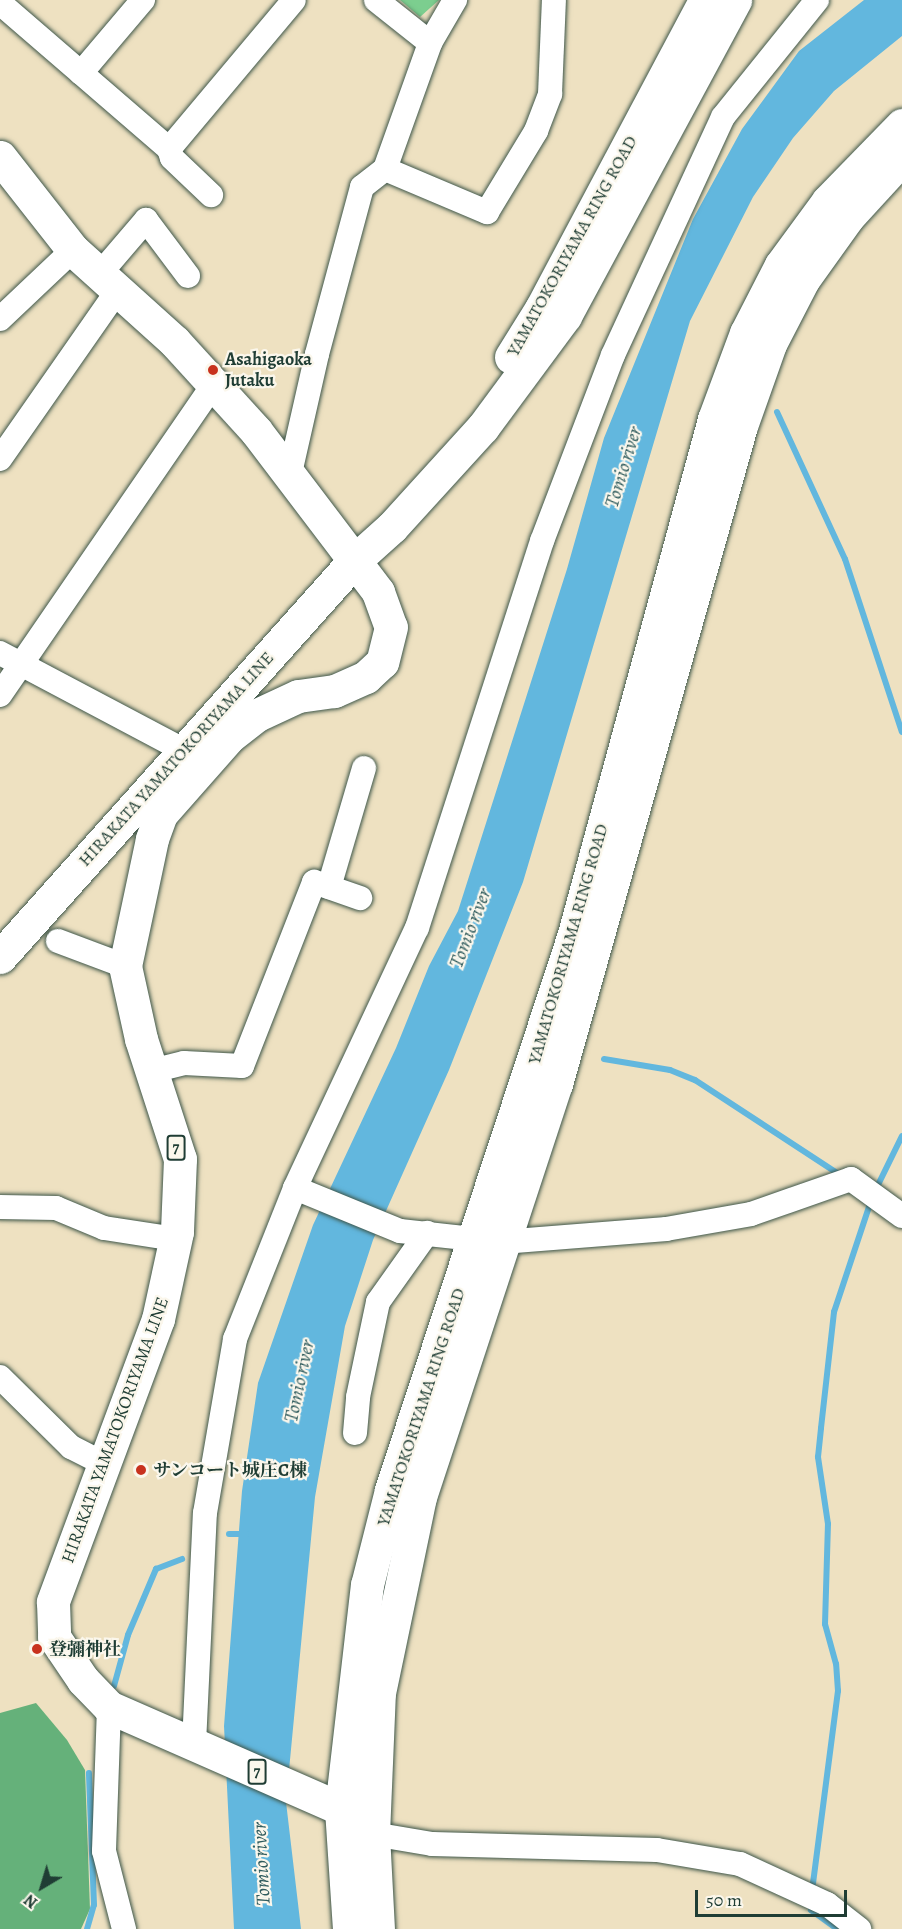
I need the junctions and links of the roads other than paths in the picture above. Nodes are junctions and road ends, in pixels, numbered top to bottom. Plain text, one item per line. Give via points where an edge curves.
1 (143, 0) edge
2 (294, 0) edge
3 (376, 0) edge
4 (455, 0) edge
5 (554, 0) edge
6 (705, 0) edge
7 (735, 0) edge
8 (817, 0) edge
9 (0, 3) edge
10 (430, 43) junction
11 (81, 73) junction
12 (902, 125) edge
13 (169, 149) junction
14 (0, 157) edge
15 (902, 158) edge
16 (385, 169) junction
17 (212, 195) dead end
18 (73, 250) junction
19 (188, 276) dead end
20 (107, 284) junction
21 (0, 320) edge
22 (214, 384) junction
23 (0, 459) edge
24 (290, 473) junction
25 (352, 562) junction
26 (10, 660) edge
27 (0, 695) edge
28 (183, 750) junction
29 (364, 768) dead end
30 (329, 887) junction
31 (360, 898) dead end
32 (7, 938) edge
33 (58, 941) dead end
34 (125, 966) junction
35 (152, 1071) junction
36 (295, 1188) junction
37 (0, 1208) edge
38 (902, 1216) edge
39 (427, 1233) junction
40 (176, 1239) junction
41 (489, 1240) junction
42 (0, 1377) edge
43 (355, 1433) dead end
44 (102, 1463) junction
45 (109, 1707) junction
46 (194, 1744) junction
47 (330, 1805) junction
48 (373, 1834) junction
49 (124, 1929) edge
50 (349, 1929) edge
51 (378, 1929) edge
52 (859, 1929) edge

1 - 11 street
2 - 13 street
3 - 10 street
4 - 10 street
5 - 16 street via 549,94 536,131 487,212
6 - 25 main road, YAMATOKORIYAMA RING ROAD via 542,307 512,355 467,417 382,517
7 - 25 main road, YAMATOKORIYAMA RING ROAD via 565,316 483,427 392,527
8 - 36 street via 723,117 613,355 542,540 417,928
9 - 11 street
10 - 16 street
11 - 13 street
12 - 41 main road, YAMATOKORIYAMA RING ROAD via 828,201 781,265 746,333 714,419
13 - 17 street via 172,158
14 - 18 main road, HIRAKATA YAMATOKORIYAMA LINE / 7
15 - 41 main road, YAMATOKORIYAMA RING ROAD via 848,217 802,280 770,344 741,426 556,1084
16 - 24 street via 362,187
18 - 20 main road, HIRAKATA YAMATOKORIYAMA LINE / 7
18 - 21 street
19 - 20 street via 146,220
20 - 22 main road, HIRAKATA YAMATOKORIYAMA LINE / 7 via 175,342
20 - 23 street
22 - 24 main road, HIRAKATA YAMATOKORIYAMA LINE / 7
22 - 26 street
24 - 25 main road, HIRAKATA YAMATOKORIYAMA LINE / 7
25 - 28 main road, HIRAKATA YAMATOKORIYAMA LINE
25 - 34 main road, HIRAKATA YAMATOKORIYAMA LINE / 7 via 378,592 391,627 382,662 366,677 334,691 298,696 257,715 228,738 161,814
26 - 27 street
26 - 28 street
28 - 32 main road, HIRAKATA YAMATOKORIYAMA LINE
29 - 30 street
30 - 31 street
30 - 35 street via 314,882 242,1066 184,1064
33 - 34 street
34 - 35 main road, HIRAKATA YAMATOKORIYAMA LINE / 7
35 - 40 main road, HIRAKATA YAMATOKORIYAMA LINE / 7 via 180,1159
36 - 39 street via 400,1231
36 - 46 street via 233,1351 205,1513
37 - 40 street via 56,1208 104,1228
38 - 41 street via 859,1188 752,1215 666,1229
39 - 41 street
39 - 43 street via 378,1302 358,1397
40 - 44 main road, HIRAKATA YAMATOKORIYAMA LINE / 7 via 158,1319
41 - 47 main road, YAMATOKORIYAMA RING ROAD via 391,1490 367,1585
41 - 48 main road, YAMATOKORIYAMA RING ROAD via 399,1587 379,1693
42 - 44 street via 71,1447
44 - 45 main road, HIRAKATA YAMATOKORIYAMA LINE / 7 via 53,1602 54,1636 83,1680
45 - 46 main road, HIRAKATA YAMATOKORIYAMA LINE / 7
45 - 49 street via 104,1851
46 - 47 main road, HIRAKATA YAMATOKORIYAMA LINE / 7
47 - 48 main road, HIRAKATA YAMATOKORIYAMA LINE / 7
47 - 50 main road
48 - 51 main road
48 - 52 street via 432,1844 657,1850 740,1864 827,1904

